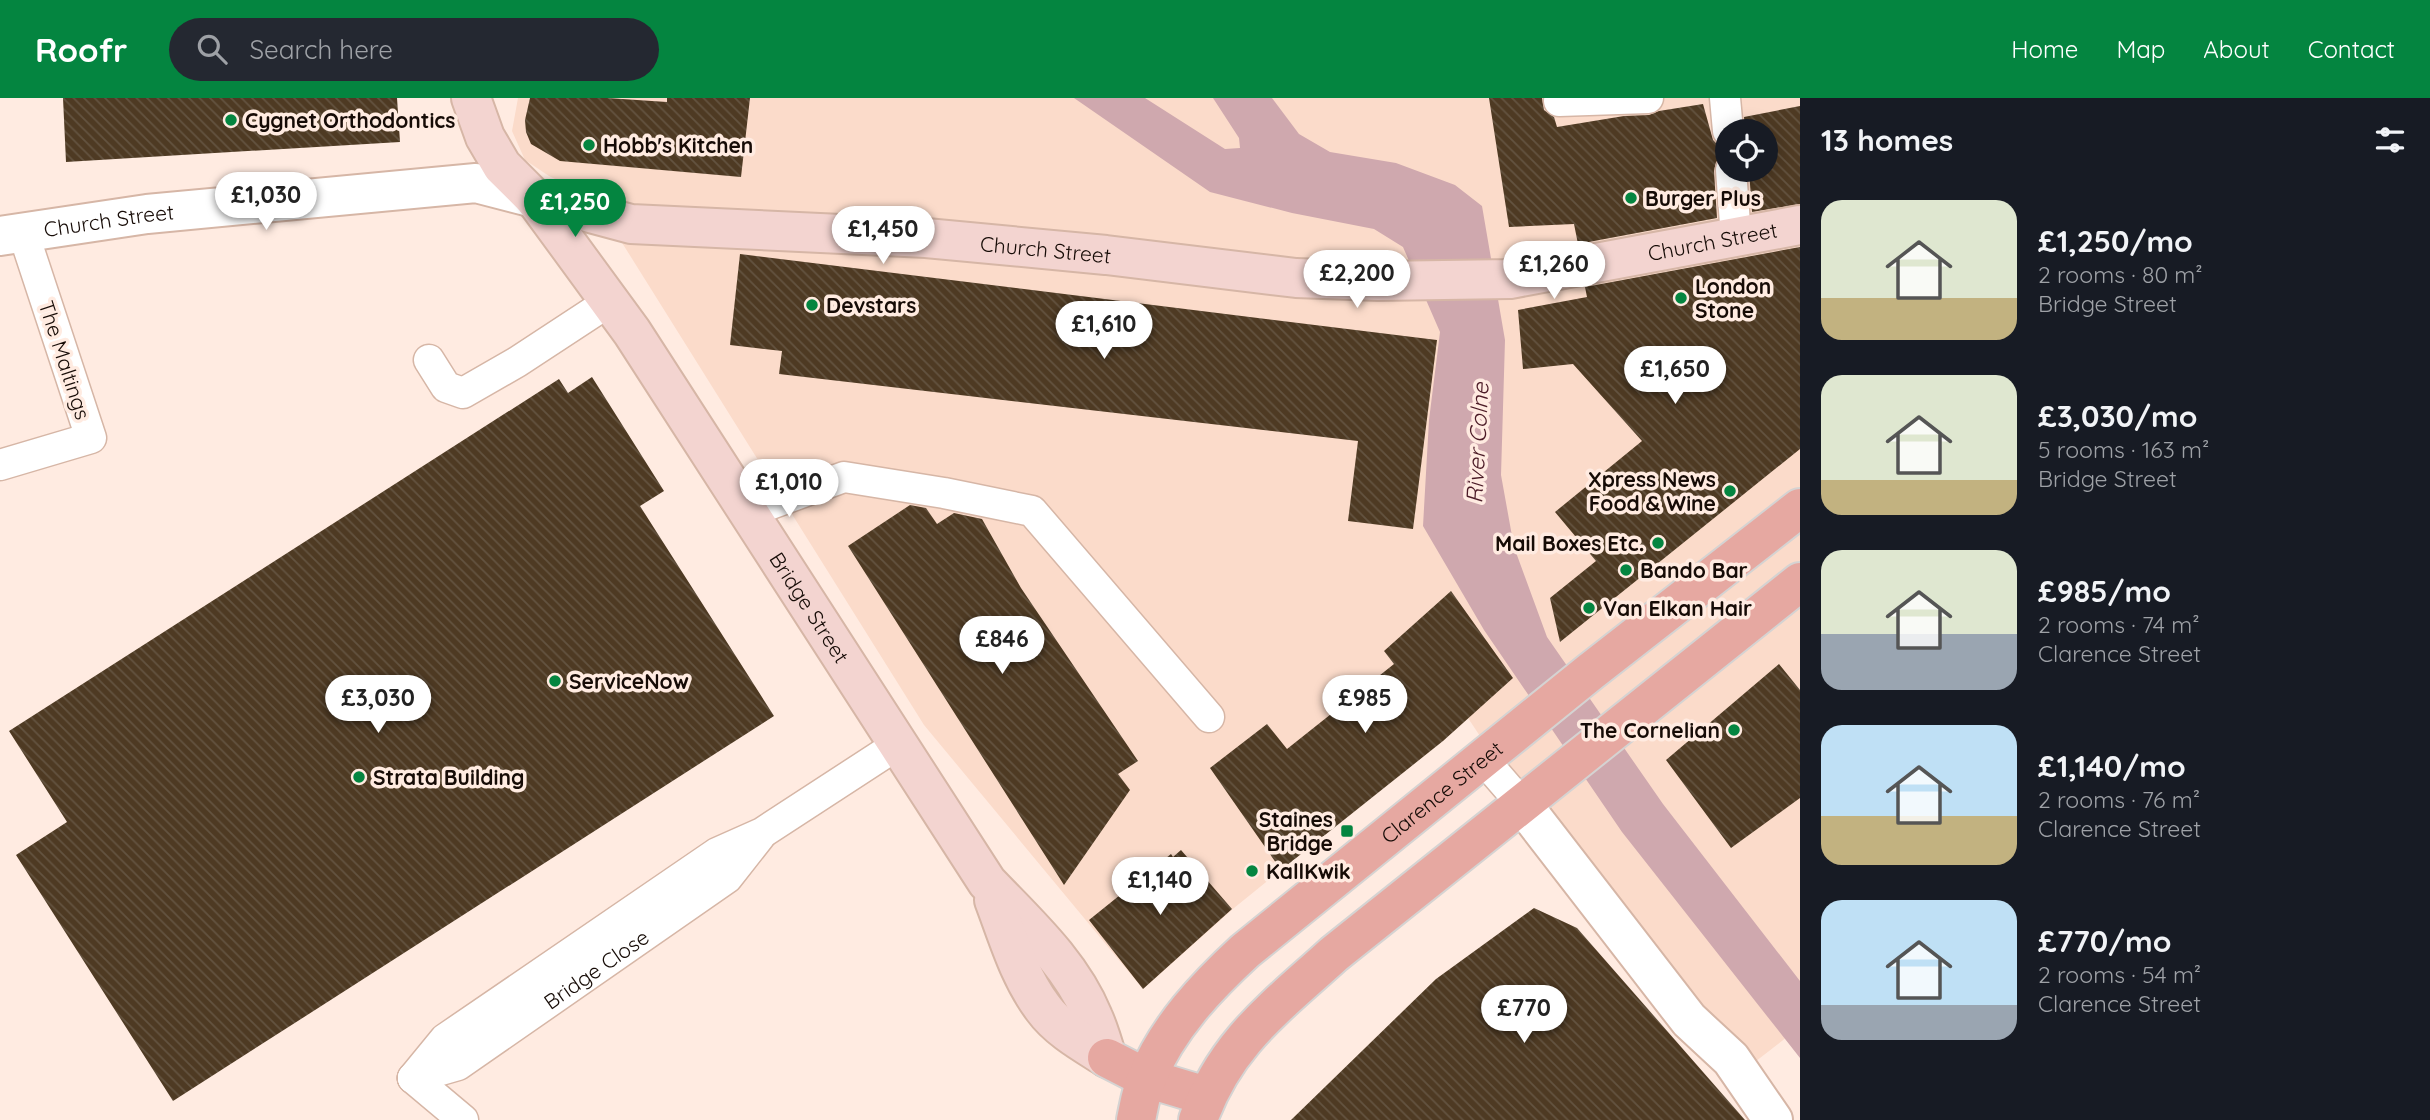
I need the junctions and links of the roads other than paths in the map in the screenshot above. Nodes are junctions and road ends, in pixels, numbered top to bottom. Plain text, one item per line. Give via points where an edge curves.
1 (471, 98) edge
2 (1648, 98) edge
3 (1725, 98) edge
4 (1559, 101) dead end
5 (1727, 119) edge
6 (1732, 182) edge
7 (534, 198) junction
8 (1800, 225) edge
9 (11, 234) edge
10 (1736, 237) junction
11 (610, 301) junction
12 (429, 360) dead end
13 (0, 465) edge
14 (1800, 508) edge
15 (750, 512) junction
16 (1800, 583) edge
17 (1209, 717) dead end
18 (897, 745) junction
19 (1483, 759) junction
20 (1536, 793) junction
21 (1146, 1078) junction
22 (1202, 1108) edge
23 (463, 1120) edge
24 (1136, 1120) edge
25 (1773, 1120) edge

1 - 7 main road, Bridge Street via 502,166
2 - 4 lane
3 - 5 lane
6 - 10 lane
7 - 9 street, Church Street via 476,183 147,214
7 - 10 main road, Church Street via 631,223 926,238 1296,278 1510,279
7 - 11 main road, Bridge Street
8 - 10 main road, Church Street
9 - 13 lane, The Maltings via 91,438
11 - 12 lane via 463,393 446,387
11 - 15 main road, Bridge Street
14 - 19 main road, Clarence Street
15 - 17 lane via 844,477 1032,511
15 - 18 main road, Bridge Street
16 - 20 main road
18 - 21 main road, Bridge Street via 987,881 1024,978 1044,1010 1072,1036
18 - 23 lane, Bridge Close via 762,833 727,878 458,1065 413,1078
19 - 20 lane
19 - 21 main road, Clarence Street via 1217,977 1170,1037
20 - 22 main road via 1272,1008 1232,1052
20 - 25 street via 1689,1020 1731,1059
21 - 22 main road
21 - 24 main road, Clarence Street

